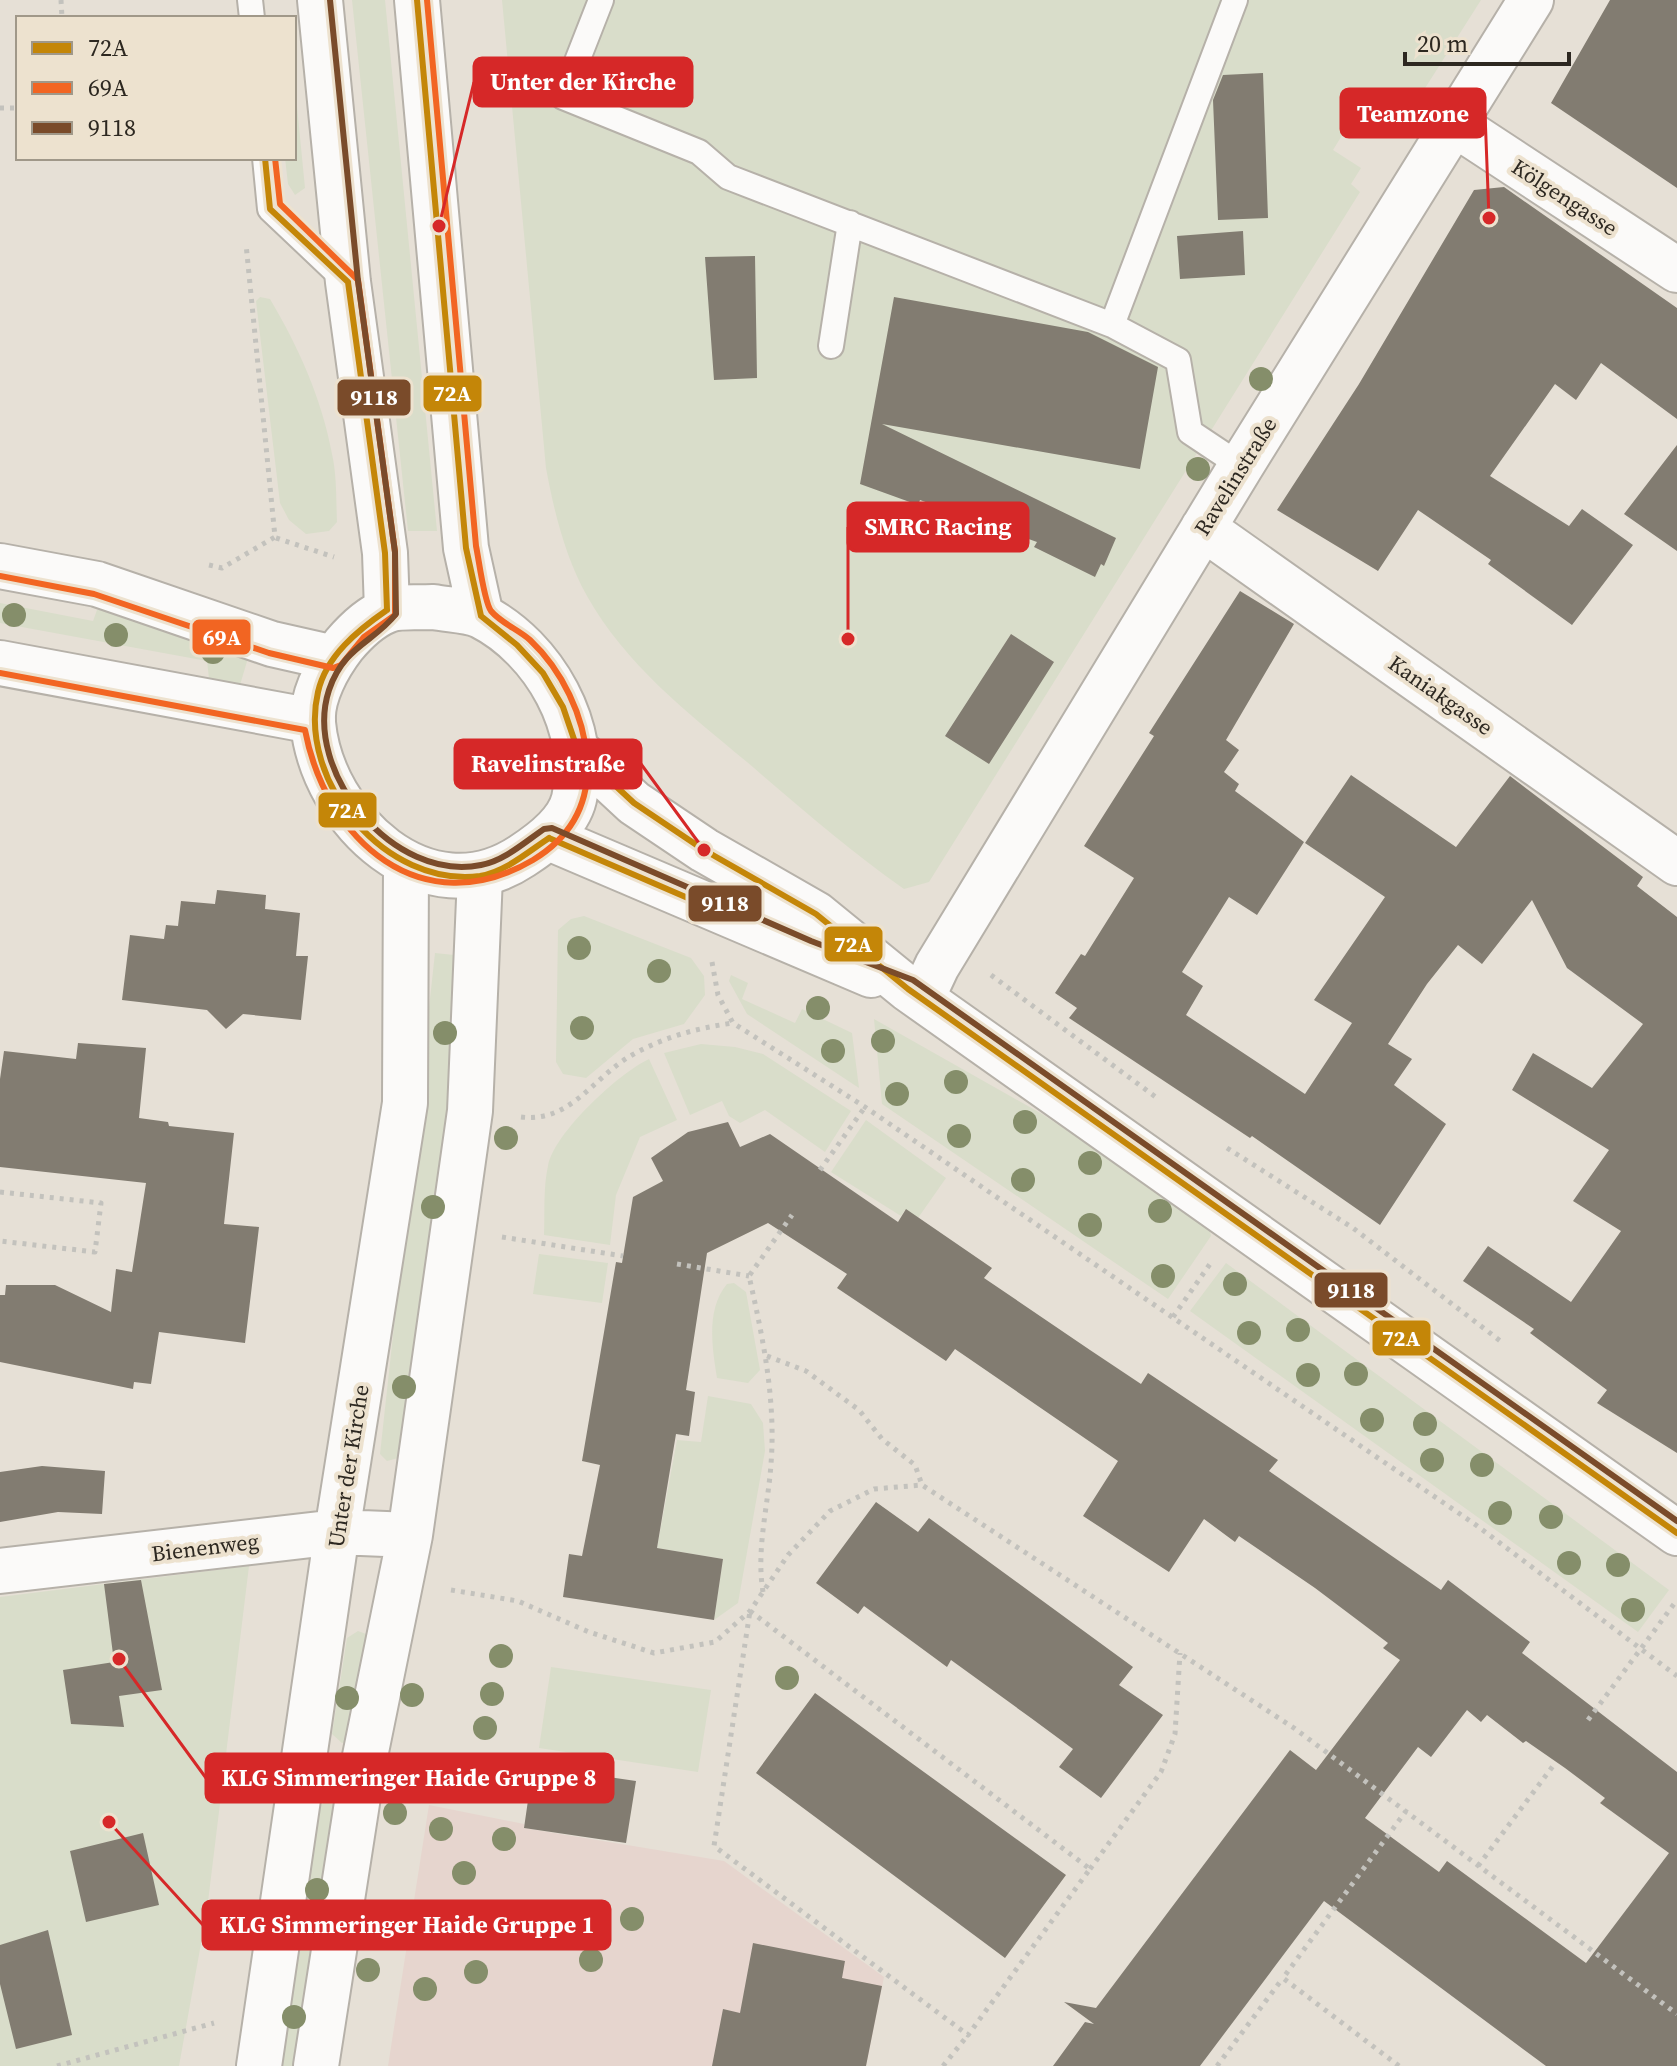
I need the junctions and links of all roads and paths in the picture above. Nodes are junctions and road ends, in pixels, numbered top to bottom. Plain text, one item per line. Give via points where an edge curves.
1 (320, 0) edge
2 (417, 0) edge
3 (601, 0) edge
4 (1235, 0) edge
5 (1531, 0) edge
6 (1453, 123) junction
7 (265, 160) edge
8 (850, 223) junction
9 (244, 232) dead end
10 (1677, 270) edge
11 (348, 282) junction
12 (1112, 325) junction
13 (831, 346) dead end
14 (1241, 466) junction
15 (1203, 528) junction
16 (275, 537) junction
17 (335, 558) dead end
18 (207, 565) dead end
19 (0, 566) edge
20 (387, 610) junction
21 (481, 616) junction
22 (334, 658) junction
23 (0, 663) edge
24 (313, 721) junction
25 (578, 751) junction
26 (549, 838) junction
27 (1677, 863) edge
28 (406, 864) junction
29 (480, 876) junction
30 (731, 917) junction
31 (984, 970) dead end
32 (915, 993) junction
33 (733, 1023) junction
34 (865, 1107) junction
35 (1169, 1107) dead end
36 (470, 1111) junction
37 (1218, 1142) dead end
38 (820, 1170) dead end
39 (0, 1192) edge
40 (792, 1215) dead end
41 (453, 1230) junction
42 (0, 1241) edge
43 (623, 1256) dead end
44 (1215, 1256) dead end
45 (677, 1264) dead end
46 (749, 1276) junction
47 (1173, 1317) junction
48 (1506, 1345) dead end
49 (767, 1356) junction
50 (922, 1485) junction
51 (337, 1532) junction
52 (1677, 1533) edge
53 (410, 1535) junction
54 (0, 1571) edge
55 (401, 1583) junction
56 (763, 1592) junction
57 (1677, 1600) edge
58 (750, 1611) junction
59 (1642, 1651) junction
60 (1180, 1653) junction
61 (1677, 1676) edge
62 (1588, 1720) dead end
63 (1556, 1762) dead end
64 (1406, 1811) junction
65 (1478, 1866) junction
66 (1090, 1869) junction
67 (1283, 1978) junction
68 (1677, 2014) edge
69 (181, 2032) dead end
70 (968, 2035) junction
71 (57, 2066) edge
72 (259, 2066) edge
73 (316, 2066) edge
74 (943, 2066) edge
75 (1217, 2066) edge
76 (1399, 2066) edge

1 - 11 street
2 - 21 street via 466,548
3 - 8 lane via 563,97 699,152 728,177
4 - 12 lane
5 - 6 street, Ravelinstraße
6 - 10 street, Kölgengasse
6 - 14 street, Ravelinstraße
7 - 11 lane via 270,209
8 - 12 lane
8 - 13 lane
9 - 16 path
11 - 20 street via 385,553
12 - 14 lane via 1178,360 1190,432
14 - 15 street, Ravelinstraße
15 - 27 street, Kaniakgasse
15 - 32 street, Ravelinstraße via 937,966
16 - 17 path
16 - 18 path via 222,568
19 - 22 street via 97,584 272,644
20 - 21 street via 434,607
20 - 22 street via 357,630
21 - 25 street via 529,653 567,710
22 - 24 street via 318,692
23 - 24 street
24 - 28 street via 325,773 351,820
25 - 26 street via 573,801
25 - 32 street via 634,803 816,914
26 - 29 street
26 - 30 street
28 - 29 street via 439,874
28 - 51 street, Unter der Kirche via 405,1103
29 - 36 street
30 - 32 street
30 - 33 path via 712,961 718,995
31 - 35 path
32 - 52 street
33 - 34 path
33 - 36 path via 663,1038 628,1056 561,1112 541,1120
34 - 38 path
34 - 47 path
36 - 41 street
37 - 48 path via 1353,1228
39 - 42 path via 101,1203 95,1252
40 - 46 path
41 - 43 path
41 - 53 street
44 - 47 path
45 - 46 path
46 - 49 path
47 - 59 path via 1476,1525
49 - 50 path via 806,1371 859,1410 882,1439 915,1465
49 - 56 path via 771,1452 759,1565
50 - 56 path via 874,1489 830,1511 788,1555
50 - 60 path
51 - 53 street, Bienenweg
51 - 54 street, Bienenweg
51 - 72 street, Unter der Kirche
53 - 55 street
55 - 58 path via 518,1601 654,1653 715,1642
55 - 73 street via 362,1771
56 - 58 path
57 - 59 path
58 - 66 path
58 - 70 path via 714,1846
59 - 61 path
59 - 62 path
60 - 64 path
60 - 66 path via 1175,1734 1161,1772
63 - 65 path
64 - 65 path
64 - 67 path
65 - 68 path
66 - 70 path
67 - 75 path
67 - 76 path
69 - 71 path
70 - 74 path

